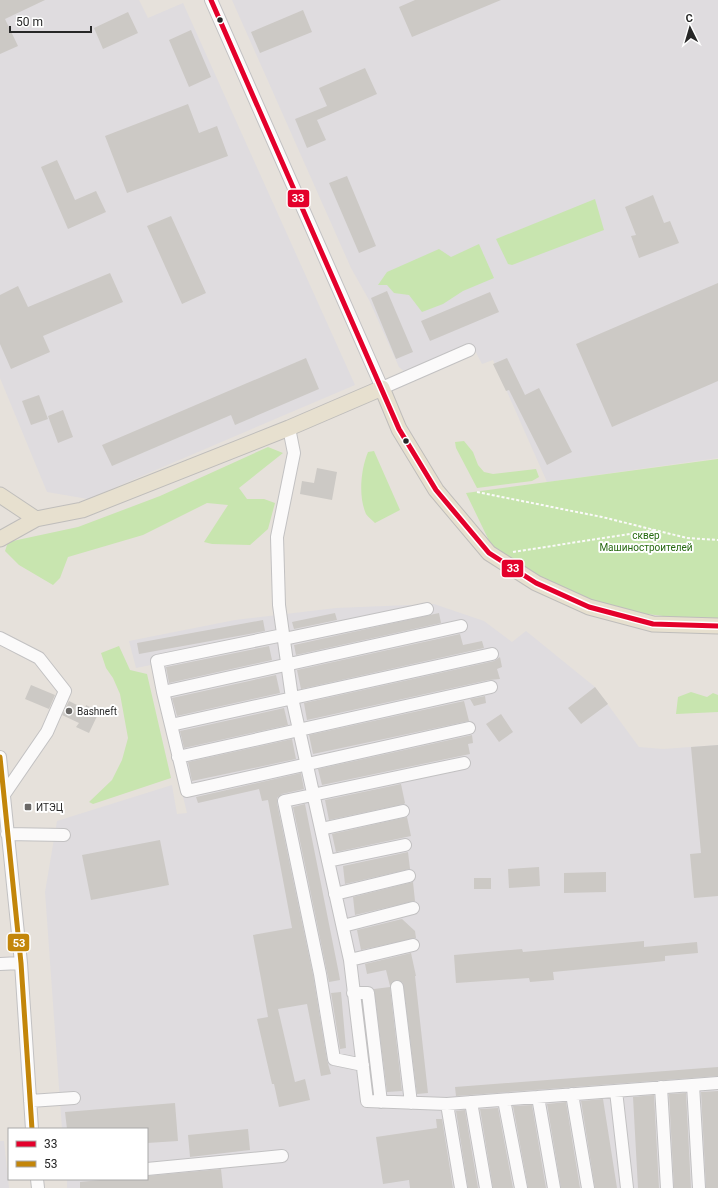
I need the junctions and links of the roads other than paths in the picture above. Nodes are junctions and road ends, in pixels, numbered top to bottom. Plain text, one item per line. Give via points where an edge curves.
1 (211, 0) edge
2 (469, 350) dead end
3 (382, 388) junction
4 (289, 428) junction
5 (0, 495) edge
6 (36, 519) junction
7 (0, 539) edge
8 (427, 609) dead end
9 (461, 626) dead end
10 (718, 626) edge
11 (283, 637) junction
12 (0, 638) edge
13 (492, 654) dead end
14 (287, 664) junction
15 (491, 687) dead end
16 (163, 692) junction
17 (292, 698) junction
18 (171, 725) junction
19 (469, 728) dead end
20 (299, 730) junction
21 (0, 757) edge
22 (178, 757) junction
23 (464, 763) dead end
24 (307, 764) junction
25 (3, 796) junction
26 (314, 796) junction
27 (403, 810) dead end
28 (321, 829) junction
29 (7, 834) junction
30 (64, 835) dead end
31 (405, 844) dead end
32 (328, 861) junction
33 (409, 876) dead end
34 (335, 894) junction
35 (413, 908) dead end
36 (343, 926) junction
37 (413, 945) dead end
38 (350, 960) junction
39 (21, 963) junction
40 (0, 964) edge
41 (397, 987) dead end
42 (354, 993) junction
43 (363, 1065) junction
44 (718, 1083) edge
45 (693, 1085) junction
46 (661, 1088) junction
47 (616, 1091) junction
48 (572, 1094) junction
49 (538, 1097) junction
50 (74, 1098) dead end
51 (504, 1100) junction
52 (30, 1101) junction
53 (381, 1102) junction
54 (471, 1102) junction
55 (411, 1103) junction
56 (447, 1104) junction
57 (32, 1128) edge
58 (282, 1156) dead end
59 (148, 1169) edge
60 (461, 1188) edge
61 (486, 1188) edge
62 (521, 1188) edge
63 (554, 1188) edge
64 (588, 1188) edge
65 (627, 1188) edge
66 (667, 1188) edge
67 (698, 1188) edge

1 - 3 street
2 - 3 street
3 - 4 main road
3 - 10 main road via 399,429 436,490 489,552 536,583 589,607 653,624
4 - 6 main road via 82,510
4 - 11 street via 294,453 277,537 279,606
5 - 6 main road
6 - 7 main road
8 - 11 street
9 - 14 street
11 - 14 street
11 - 16 street via 157,661
12 - 25 street via 39,658 65,691 47,732
13 - 17 street
14 - 16 street
14 - 17 street
15 - 20 street
16 - 18 street
17 - 18 street
17 - 20 street
18 - 22 street
19 - 24 street
20 - 22 street
20 - 24 street
21 - 25 street
22 - 24 street via 187,791
23 - 26 street
24 - 26 street
25 - 29 street
26 - 28 street
26 - 43 street via 284,801 320,974 334,1059
27 - 28 street
28 - 32 street
29 - 30 street
29 - 39 street
31 - 32 street
32 - 34 street
33 - 34 street
34 - 36 street
35 - 36 street
36 - 38 street
37 - 38 street
38 - 42 street
39 - 40 street
39 - 52 street
41 - 55 street
42 - 43 street
42 - 53 street via 368,993
43 - 53 street via 367,1101
44 - 45 street
45 - 46 street
45 - 67 street
46 - 47 street
46 - 66 street
47 - 48 street
47 - 65 street
48 - 49 street
48 - 64 street
49 - 51 street
49 - 63 street
50 - 52 street
51 - 54 street
51 - 62 street
52 - 57 street
53 - 55 street
54 - 56 street
54 - 61 street
55 - 56 street
56 - 60 street
58 - 59 street

